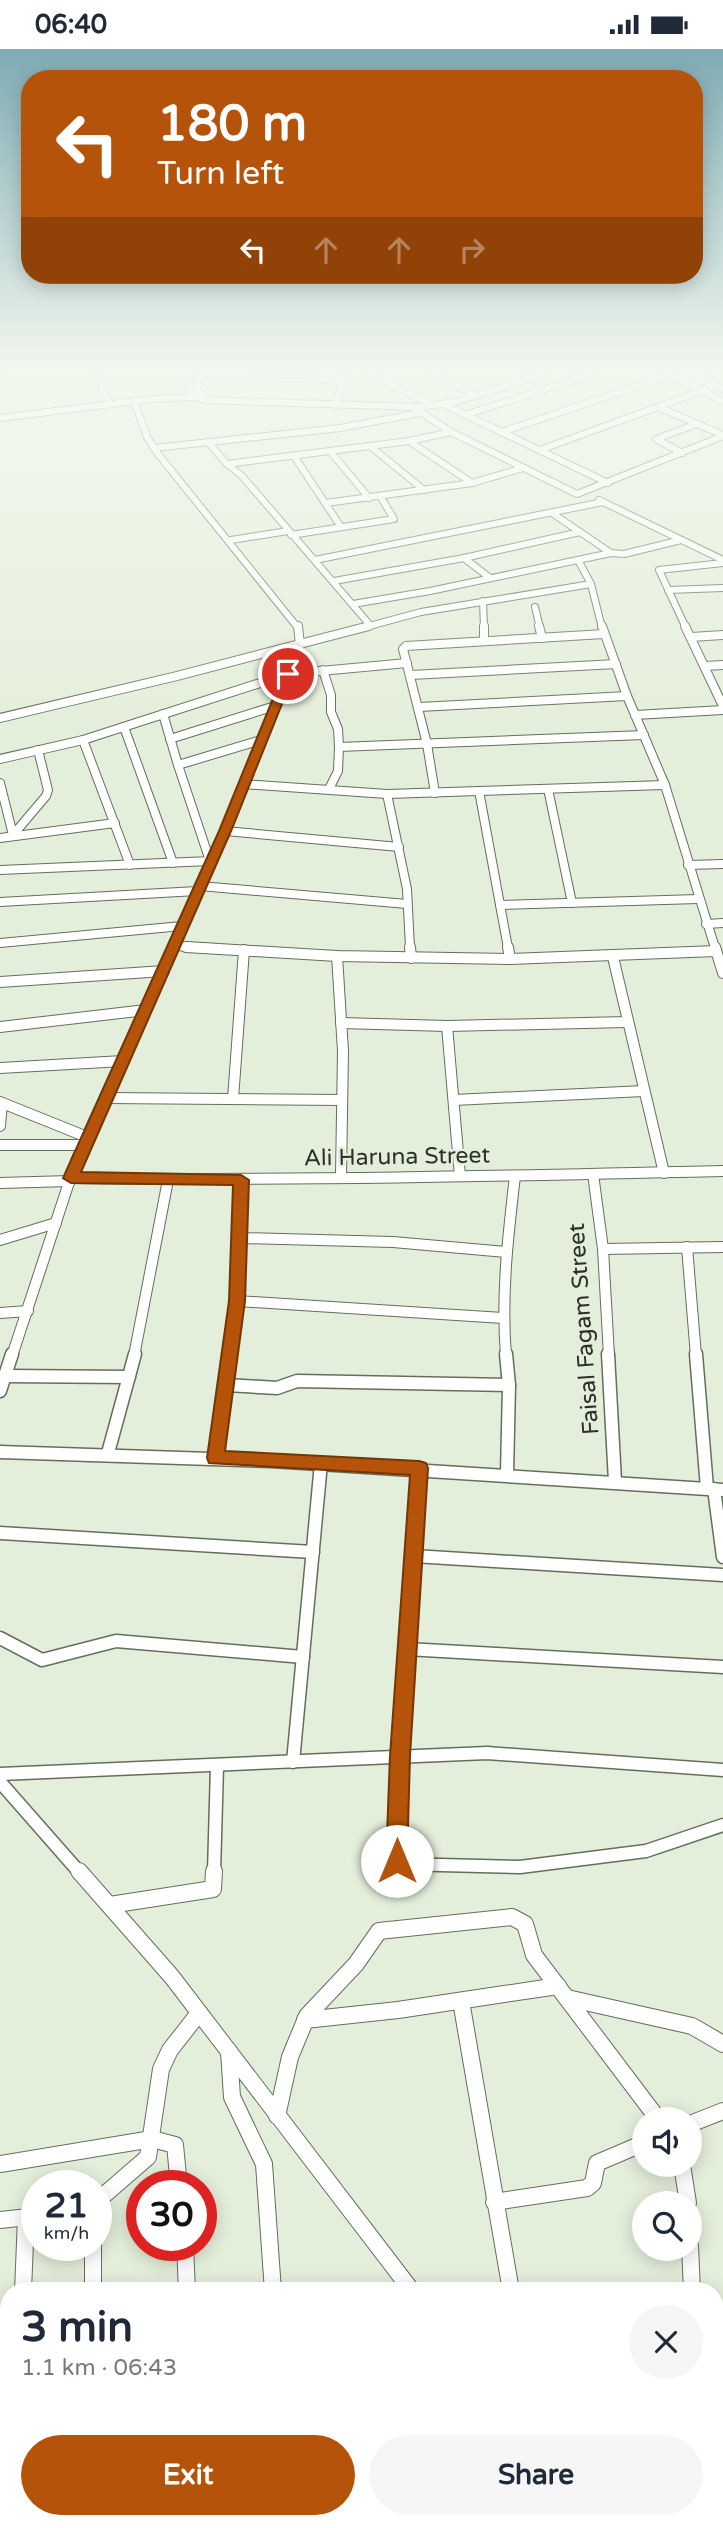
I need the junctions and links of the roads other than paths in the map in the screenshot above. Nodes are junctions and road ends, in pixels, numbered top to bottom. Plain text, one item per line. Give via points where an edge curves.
1 (189, 490) edge
2 (254, 490) edge
3 (317, 490) edge
4 (362, 490) edge
5 (424, 490) edge
6 (567, 490) edge
7 (592, 490) edge
8 (584, 493) junction
9 (380, 496) junction
10 (369, 498) junction
11 (603, 502) junction
12 (326, 503) junction
13 (552, 513) junction
14 (341, 527) junction
15 (580, 532) junction
16 (290, 533) junction
17 (231, 540) junction
18 (681, 540) junction
19 (611, 553) junction
20 (464, 558) junction
21 (315, 560) junction
22 (578, 560) junction
23 (723, 561) edge
24 (490, 578) junction
25 (334, 581) junction
26 (592, 584) junction
27 (723, 588) edge
28 (668, 590) junction
29 (484, 601) junction
30 (353, 604) junction
31 (535, 607) dead end
32 (370, 625) junction
33 (604, 635) junction
34 (723, 635) edge
35 (691, 637) junction
36 (542, 638) junction
37 (484, 641) junction
38 (300, 645) junction
39 (407, 663) junction
40 (616, 664) junction
41 (723, 665) edge
42 (705, 666) junction
43 (323, 670) junction
44 (288, 674) junction
45 (411, 675) junction
46 (627, 696) junction
47 (275, 706) junction
48 (419, 707) junction
49 (723, 708) edge
50 (163, 714) junction
51 (635, 715) junction
52 (0, 717) edge
53 (124, 727) junction
54 (644, 735) junction
55 (170, 739) junction
56 (83, 740) junction
57 (261, 740) junction
58 (427, 744) junction
59 (340, 747) junction
60 (38, 750) junction
61 (0, 759) edge
62 (178, 765) junction
63 (0, 783) edge
64 (243, 784) junction
65 (665, 785) junction
66 (329, 789) junction
67 (548, 789) junction
68 (479, 791) junction
69 (435, 793) junction
70 (387, 794) junction
71 (115, 823) junction
72 (225, 831) junction
73 (13, 835) junction
74 (0, 838) edge
75 (399, 847) junction
76 (210, 861) junction
77 (173, 863) junction
78 (723, 864) edge
79 (130, 865) junction
80 (688, 865) junction
81 (0, 870) edge
82 (199, 888) junction
83 (698, 899) junction
84 (0, 902) edge
85 (572, 903) junction
86 (407, 904) junction
87 (500, 905) junction
88 (723, 923) edge
89 (706, 924) junction
90 (182, 926) junction
91 (0, 943) edge
92 (174, 946) junction
93 (244, 950) junction
94 (716, 951) junction
95 (337, 956) junction
96 (613, 957) junction
97 (411, 958) junction
98 (510, 960) junction
99 (164, 971) junction
100 (723, 973) edge
101 (0, 982) edge
102 (146, 1010) junction
103 (628, 1022) junction
104 (341, 1023) junction
105 (447, 1025) junction
106 (0, 1027) edge
107 (123, 1061) junction
108 (0, 1068) edge
109 (644, 1091) junction
110 (106, 1098) junction
111 (233, 1099) junction
112 (342, 1100) junction
113 (454, 1100) junction
114 (1, 1102) edge
115 (0, 1126) edge
116 (85, 1141) junction
117 (0, 1145) edge
118 (723, 1171) edge
119 (664, 1173) junction
120 (593, 1174) junction
121 (514, 1175) junction
122 (341, 1176) junction
123 (460, 1176) junction
124 (70, 1179) junction
125 (168, 1180) junction
126 (241, 1180) junction
127 (0, 1183) edge
128 (56, 1223) junction
129 (241, 1238) junction
130 (0, 1240) edge
131 (687, 1247) junction
132 (723, 1247) edge
133 (603, 1249) junction
134 (506, 1252) junction
135 (237, 1301) junction
136 (28, 1311) junction
137 (0, 1313) edge
138 (503, 1318) junction
139 (6, 1376) junction
140 (129, 1377) junction
141 (227, 1385) junction
142 (509, 1385) junction
143 (0, 1391) edge
144 (0, 1453) edge
145 (108, 1453) junction
146 (216, 1458) junction
147 (321, 1462) junction
148 (419, 1468) junction
149 (507, 1474) junction
150 (615, 1481) junction
151 (715, 1489) edge
152 (0, 1533) edge
153 (313, 1552) junction
154 (414, 1556) junction
155 (723, 1557) edge
156 (723, 1575) edge
157 (0, 1639) edge
158 (407, 1649) junction
159 (303, 1657) junction
160 (723, 1667) edge
161 (400, 1756) junction
162 (293, 1762) junction
163 (217, 1766) junction
164 (723, 1770) edge
165 (0, 1774) edge
166 (0, 1782) edge
167 (723, 1825) edge
168 (110, 1906) junction
169 (562, 1992) junction
170 (461, 2001) junction
171 (199, 2013) junction
172 (305, 2021) junction
173 (723, 2044) edge
174 (229, 2051) junction
175 (649, 2107) edge
176 (723, 2111) edge
177 (276, 2116) junction
178 (702, 2119) edge
179 (152, 2140) junction
180 (632, 2148) edge
181 (0, 2164) edge
182 (177, 2170) edge
183 (112, 2188) edge
184 (494, 2202) junction
185 (21, 2218) edge
186 (0, 2220) edge
187 (26, 2261) edge
188 (93, 2261) edge
189 (186, 2261) edge
190 (691, 2261) edge
191 (24, 2282) edge
192 (93, 2282) edge
193 (187, 2282) edge
194 (273, 2282) edge
195 (405, 2282) edge
196 (509, 2282) edge
197 (692, 2282) edge

1 - 17 street
2 - 16 street
3 - 12 street
4 - 10 street
5 - 9 street
6 - 8 street
7 - 8 street
8 - 11 street
9 - 10 street
9 - 14 street via 394,519
10 - 12 street
11 - 13 street
11 - 18 street
12 - 14 street
13 - 15 street
13 - 21 street
14 - 16 street
15 - 19 street
15 - 20 street
16 - 17 street
16 - 21 street
17 - 38 street via 298,625
18 - 19 street
18 - 23 street
19 - 22 street
20 - 24 street
20 - 25 street
21 - 25 street
22 - 24 street
22 - 26 street
23 - 28 street via 659,570
24 - 30 street
25 - 30 street
26 - 29 street
26 - 33 street
27 - 28 street
28 - 35 street
29 - 32 street
29 - 37 street
30 - 32 street
31 - 36 street
32 - 38 street
33 - 36 street
33 - 40 street
34 - 35 street
35 - 42 street
36 - 37 street
37 - 39 street via 406,646
38 - 44 street
38 - 52 street
39 - 43 street
39 - 45 street
40 - 45 street
40 - 46 street
41 - 42 street
42 - 49 street
43 - 44 street
43 - 59 street
44 - 47 street
44 - 50 street
45 - 48 street
46 - 48 street
46 - 51 street
47 - 55 street
47 - 57 street
48 - 58 street
49 - 51 street
50 - 53 street
50 - 55 street
51 - 54 street
53 - 56 street
53 - 77 street
54 - 58 street
54 - 65 street
55 - 62 street
56 - 60 street
56 - 71 street
57 - 62 street
57 - 64 street
58 - 59 street
58 - 69 street
59 - 66 street via 338,771
60 - 61 street
60 - 73 street via 48,790
62 - 76 street
63 - 73 street
64 - 66 street
64 - 72 street
65 - 67 street
65 - 80 street
66 - 70 street
67 - 68 street
67 - 85 street
68 - 69 street
68 - 87 street
69 - 70 street
70 - 75 street
71 - 73 street
71 - 79 street
72 - 75 street
72 - 76 street
73 - 74 street
75 - 86 street
76 - 77 street
76 - 82 street
77 - 79 street
78 - 80 street
79 - 81 street
80 - 83 street
82 - 84 street
82 - 86 street
82 - 90 street
83 - 85 street
83 - 89 street
85 - 87 street
86 - 97 street
87 - 98 street
88 - 89 street
89 - 94 street
90 - 91 street
90 - 92 street
92 - 93 street
92 - 99 street
93 - 95 street
93 - 111 street
94 - 96 street
94 - 100 street
95 - 97 street
95 - 104 street
96 - 98 street
96 - 103 street
97 - 98 street
99 - 101 street
99 - 102 street
102 - 106 street
102 - 107 street
103 - 105 street
103 - 109 street
104 - 105 street
104 - 112 street
105 - 113 street
107 - 108 street
107 - 110 street
109 - 113 street
109 - 119 street
110 - 111 street
110 - 116 street
111 - 112 street
112 - 122 street
113 - 123 street
114 - 115 street
114 - 116 street
116 - 117 street
116 - 124 street
118 - 119 street, Ali Haruna Street
119 - 120 street, Ali Haruna Street
120 - 121 street, Ali Haruna Street
120 - 133 street, Faisal Fagam Street
121 - 123 street, Ali Haruna Street
121 - 134 street
122 - 123 street, Ali Haruna Street
122 - 126 street, Ali Haruna Street
124 - 125 street, Ali Haruna Street
124 - 127 street, Ali Haruna Street
124 - 128 street
125 - 126 street, Ali Haruna Street
125 - 140 street
126 - 129 street
128 - 130 street
128 - 136 street
129 - 134 street via 393,1242
129 - 135 street
131 - 132 street
131 - 133 street
131 - 151 street
133 - 150 street, Faisal Fagam Street
134 - 138 street
135 - 138 street
135 - 141 street
136 - 137 street
136 - 139 street
138 - 142 street
139 - 140 street
139 - 143 street
140 - 145 street
141 - 142 street via 277,1388 297,1381
141 - 146 street
142 - 149 street
144 - 145 street
145 - 146 street
146 - 147 street
147 - 148 street
147 - 153 street
148 - 149 street
148 - 154 street
149 - 150 street
150 - 151 street
151 - 155 street
152 - 153 street
153 - 159 street
154 - 156 street
154 - 158 street
157 - 159 street via 42,1660 116,1641
158 - 160 street
158 - 161 street
159 - 162 street
161 - 162 street
161 - 164 street via 487,1753
161 - 167 street via 395,1857 401,1864 520,1867 646,1851
162 - 163 street
163 - 165 street
163 - 168 street via 213,1889
166 - 168 street
168 - 171 street
169 - 170 street
169 - 172 street via 534,1955 524,1924 515,1917 379,1931
169 - 173 street via 692,2026
169 - 175 street
170 - 172 street
170 - 184 street
171 - 174 street
171 - 179 street via 161,2069
172 - 177 street via 294,2045
174 - 177 street
174 - 194 street via 232,2097 264,2164
176 - 178 street
177 - 195 street
179 - 181 street
179 - 182 street via 175,2145
179 - 183 street via 148,2157
180 - 184 street via 597,2163 593,2183 587,2188
184 - 196 street
185 - 186 street
187 - 191 street
188 - 192 street
189 - 193 street
190 - 197 street

